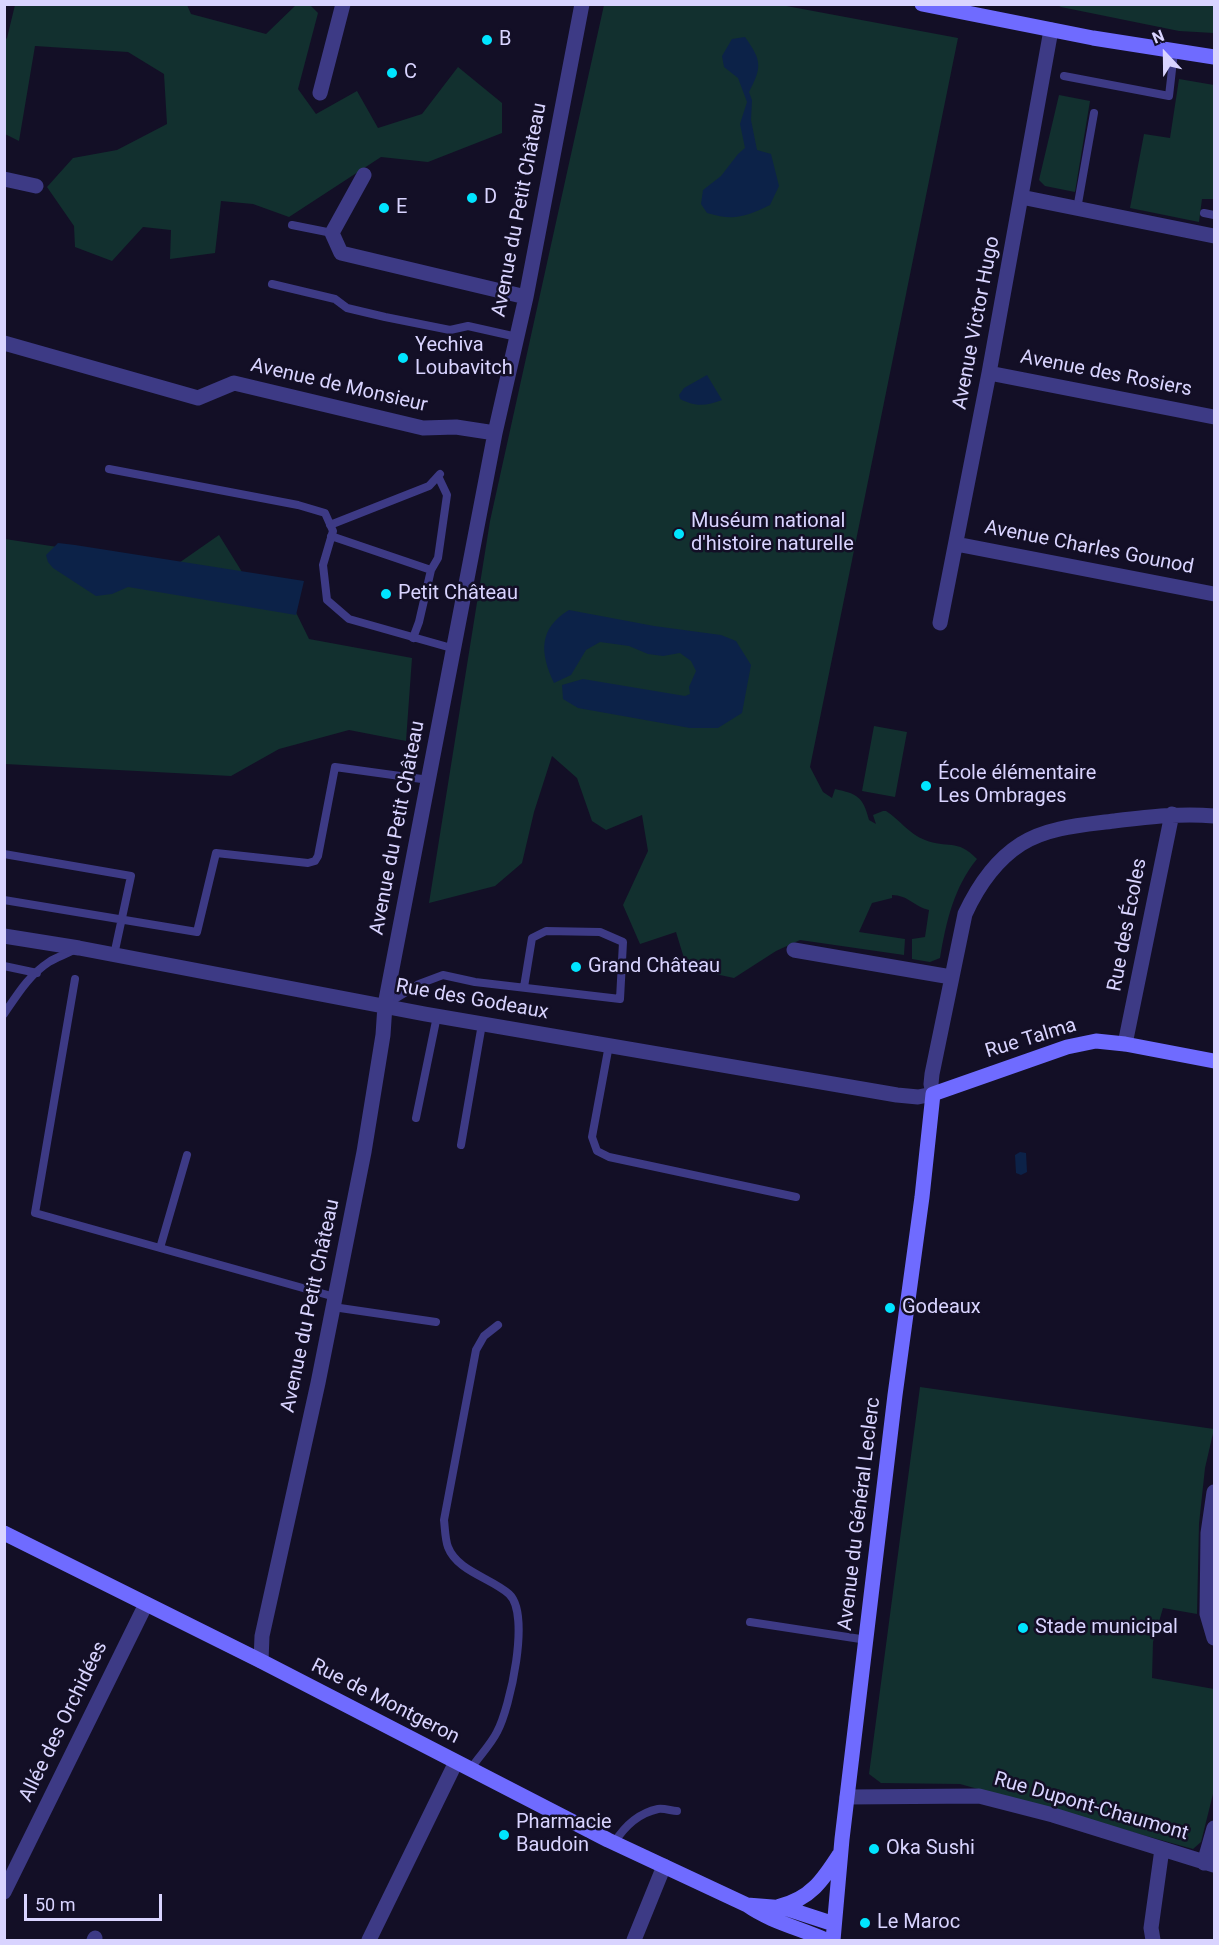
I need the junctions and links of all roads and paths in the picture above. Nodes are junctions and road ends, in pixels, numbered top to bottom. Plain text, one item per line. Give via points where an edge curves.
1 (343, 4) edge
2 (582, 4) edge
3 (922, 4) edge
4 (1051, 30) junction
5 (1174, 52) junction
6 (1215, 57) edge
7 (1064, 76) dead end
8 (320, 93) dead end
9 (1094, 113) dead end
10 (364, 175) dead end
11 (4, 179) edge
12 (36, 186) dead end
13 (1021, 197) junction
14 (1077, 209) junction
15 (1204, 213) dead end
16 (1215, 215) edge
17 (292, 225) dead end
18 (332, 234) junction
19 (1215, 236) edge
20 (272, 284) dead end
21 (526, 297) junction
22 (517, 337) junction
23 (4, 343) edge
24 (989, 373) junction
25 (1215, 417) edge
26 (495, 433) junction
27 (109, 469) dead end
28 (330, 525) junction
29 (331, 536) junction
30 (956, 544) junction
31 (431, 570) junction
32 (1215, 594) edge
33 (940, 623) dead end
34 (413, 638) junction
35 (455, 649) junction
36 (429, 780) junction
37 (1172, 814) junction
38 (1215, 816) edge
39 (4, 854) edge
40 (4, 900) edge
41 (122, 920) junction
42 (4, 936) edge
43 (79, 948) junction
44 (794, 950) dead end
45 (114, 955) junction
46 (4, 966) edge
47 (37, 973) junction
48 (951, 977) junction
49 (75, 980) dead end
50 (524, 987) junction
51 (385, 1005) junction
52 (4, 1014) edge
53 (437, 1016) junction
54 (482, 1024) junction
55 (1125, 1044) junction
56 (609, 1045) junction
57 (1215, 1061) edge
58 (933, 1094) junction
59 (416, 1118) dead end
60 (461, 1145) dead end
61 (187, 1155) dead end
62 (796, 1197) dead end
63 (160, 1248) junction
64 (334, 1302) junction
65 (436, 1322) dead end
66 (498, 1325) dead end
67 (1215, 1492) edge
68 (4, 1533) edge
69 (146, 1604) junction
70 (750, 1622) dead end
71 (1215, 1638) edge
72 (867, 1640) junction
73 (261, 1661) junction
74 (456, 1762) junction
75 (470, 1770) junction
76 (848, 1797) junction
77 (677, 1811) dead end
78 (1215, 1828) edge
79 (614, 1843) junction
80 (1162, 1849) junction
81 (841, 1853) junction
82 (1209, 1864) edge
83 (664, 1866) junction
84 (4, 1892) edge
85 (747, 1905) junction
86 (774, 1907) junction
87 (834, 1924) junction
88 (369, 1941) edge
89 (634, 1941) edge
90 (826, 1941) edge
91 (833, 1941) edge
92 (1153, 1941) edge

1 - 8 street
2 - 21 street, Avenue du Petit Château
3 - 4 main road
4 - 5 main road
4 - 13 street, Avenue Victor Hugo
5 - 6 main road
5 - 7 lane via 1168,96
9 - 14 lane
10 - 18 street
11 - 12 street
13 - 14 street
13 - 24 street, Avenue Victor Hugo
14 - 19 street
15 - 16 lane
17 - 18 lane
18 - 21 street via 341,254
20 - 22 lane via 335,299 346,308 385,317 450,330 468,326
21 - 22 street, Avenue du Petit Château
22 - 26 street, Avenue du Petit Château
23 - 26 street, Avenue de Monsieur via 198,398 234,383 423,428
24 - 25 street, Avenue des Rosiers
24 - 30 street, Avenue Victor Hugo
26 - 35 street, Avenue du Petit Château
27 - 28 lane via 298,505 325,513
28 - 29 lane
28 - 31 lane via 429,486 440,474 447,495 438,558
29 - 31 lane
29 - 34 lane via 323,565 327,600 350,619
30 - 32 street, Avenue Charles Gounod
30 - 33 street, Avenue Victor Hugo
31 - 34 lane
34 - 35 lane
35 - 36 street, Avenue du Petit Château
36 - 41 lane via 335,766 315,861 216,853 197,932
36 - 51 street, Avenue du Petit Château
37 - 38 street
37 - 48 street via 1079,826 1041,834 1020,844 975,893 965,914
37 - 55 street, Rue des Écoles
39 - 41 lane via 131,876
40 - 41 lane
41 - 45 lane
42 - 43 street, Rue des Godeaux
43 - 45 street, Rue des Godeaux
43 - 47 lane
44 - 48 street
45 - 51 street, Rue des Godeaux
46 - 47 lane
47 - 52 lane
48 - 58 street via 932,1074
49 - 63 lane via 35,1213
50 - 50 lane via 621,999 623,942 600,932 546,931 532,938
50 - 51 lane via 443,975 419,984
51 - 53 street, Rue des Godeaux
51 - 64 street, Avenue du Petit Château via 364,1152
53 - 54 street, Rue des Godeaux
53 - 59 lane
54 - 56 street, Rue des Godeaux
54 - 60 lane
55 - 57 main road, Rue Talma
55 - 58 main road, Rue Talma via 1096,1041 1067,1047
56 - 58 street, Rue des Godeaux via 897,1095
56 - 62 lane via 592,1137 597,1151
58 - 72 main road, Avenue du Général Leclerc
61 - 63 lane
63 - 64 lane
64 - 65 lane
64 - 73 street, Avenue du Petit Château via 262,1636
66 - 75 lane via 484,1336 476,1350 444,1520 448,1548 460,1564 512,1596 519,1620 516,1665 506,1712 496,1734
67 - 71 street via 1208,1533 1207,1614
68 - 69 main road, Rue de Montgeron
69 - 73 main road, Rue de Montgeron
69 - 84 street, Allée des Orchidées
70 - 72 lane
72 - 76 main road, Avenue du Général Leclerc
73 - 74 main road, Rue de Montgeron
74 - 75 main road, Rue de Montgeron
74 - 88 street
75 - 79 main road, Rue de Montgeron
76 - 80 street, Rue Dupont-Chaumont via 979,1796
76 - 81 main road, Avenue du Général Leclerc
77 - 79 lane via 659,1809 635,1819
78 - 82 street
79 - 83 main road, Rue de Montgeron
80 - 82 street, Rue Dupont-Chaumont
80 - 92 street
81 - 86 main road, Rue de Montgeron via 812,1892 790,1904
81 - 87 main road, Avenue du Général Leclerc
83 - 85 main road, Rue de Montgeron
83 - 89 street
85 - 86 main road, Rue de Montgeron
85 - 90 main road, Rue de Montgeron via 762,1916
86 - 87 main road, Rue de Montgeron
87 - 91 main road, Avenue du Général Leclerc

